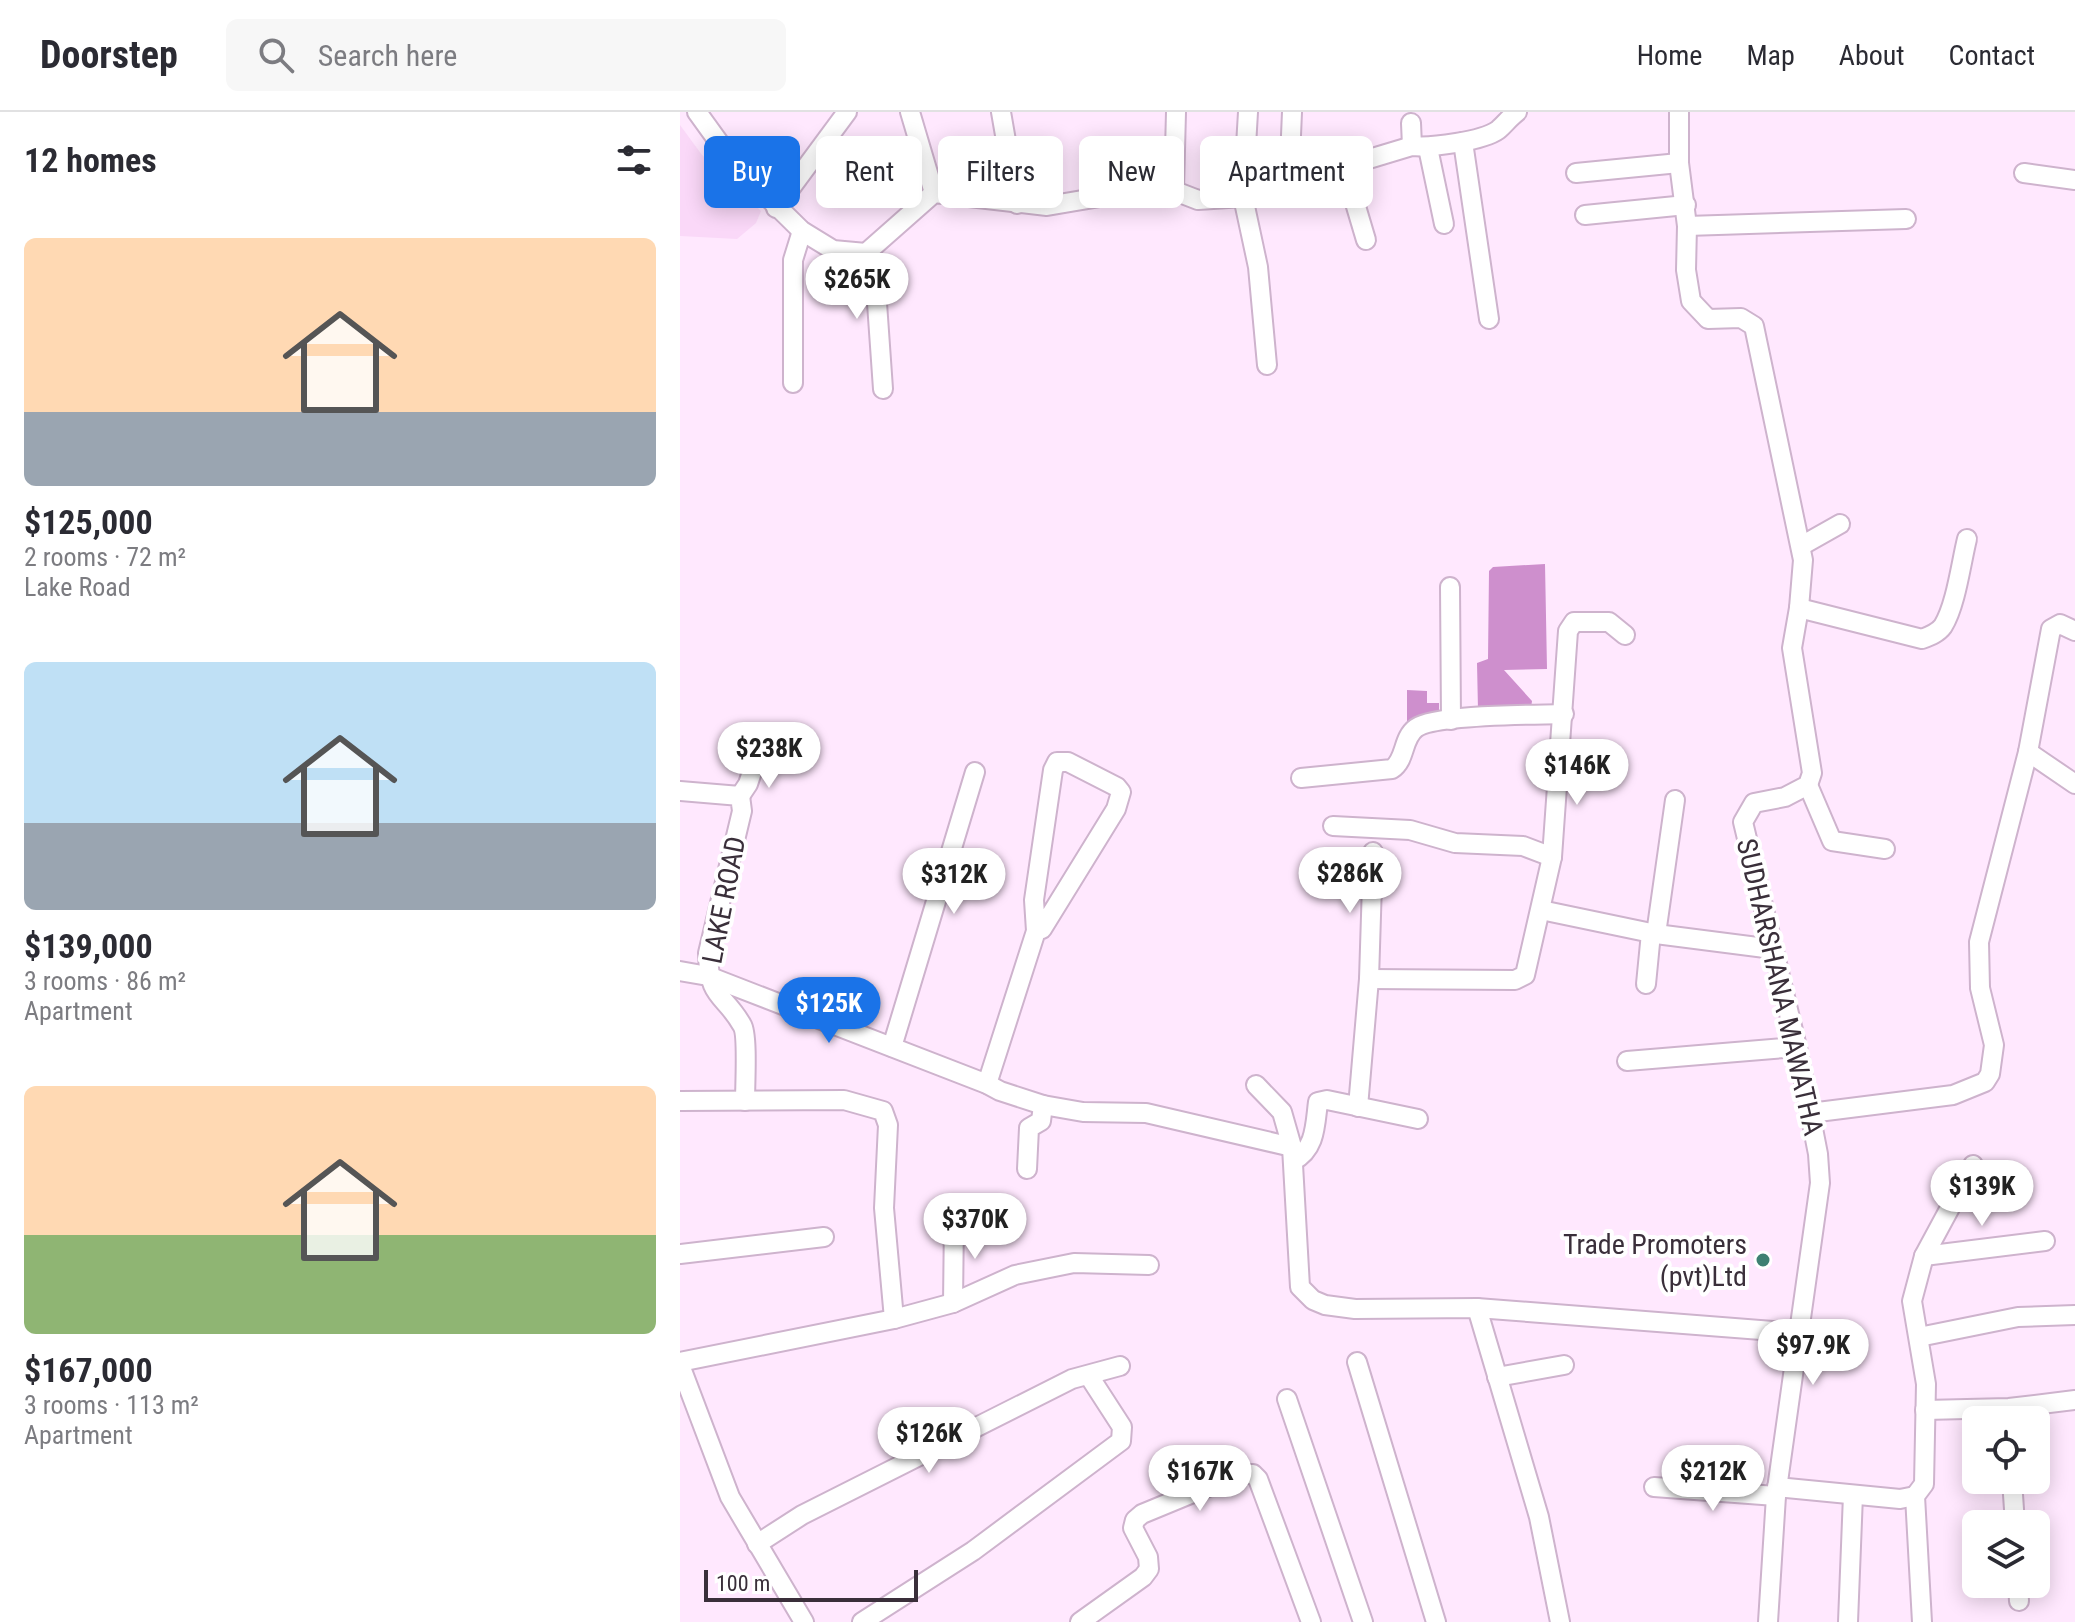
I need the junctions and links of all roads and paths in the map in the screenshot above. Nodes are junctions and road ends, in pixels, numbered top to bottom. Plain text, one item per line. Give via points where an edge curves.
1 (697, 112) edge
2 (847, 112) edge
3 (910, 112) edge
4 (1001, 112) edge
5 (1176, 112) edge
6 (1248, 112) edge
7 (1292, 112) edge
8 (1679, 112) edge
9 (1512, 114) edge
10 (1411, 123) dead end
11 (714, 136) edge
12 (1005, 136) edge
13 (1175, 136) edge
14 (1247, 136) edge
15 (1291, 136) edge
16 (1463, 142) junction
17 (1420, 147) junction
18 (1373, 159) edge
19 (1679, 163) junction
20 (1576, 173) dead end
21 (2024, 173) dead end
22 (800, 176) edge
23 (2075, 180) edge
24 (934, 193) junction
25 (938, 194) edge
26 (1686, 205) junction
27 (776, 208) edge
28 (1245, 208) edge
29 (1356, 208) edge
30 (1585, 215) dead end
31 (1906, 219) dead end
32 (1444, 224) dead end
33 (1687, 226) junction
34 (802, 231) junction
35 (1366, 240) dead end
36 (866, 253) junction
37 (1489, 319) dead end
38 (1267, 365) dead end
39 (793, 383) dead end
40 (883, 389) dead end
41 (1840, 524) dead end
42 (1967, 539) dead end
43 (1801, 546) junction
44 (1450, 587) dead end
45 (1799, 608) junction
46 (2075, 631) edge
47 (1625, 635) dead end
48 (1564, 714) junction
49 (1451, 720) junction
50 (2028, 752) junction
51 (755, 763) dead end
52 (975, 772) dead end
53 (1301, 778) dead end
54 (2075, 784) edge
55 (1808, 785) junction
56 (680, 791) edge
57 (740, 796) junction
58 (1675, 800) dead end
59 (1333, 826) dead end
60 (1885, 849) dead end
61 (1373, 852) dead end
62 (1552, 857) junction
63 (1541, 910) junction
64 (1036, 931) junction
65 (1654, 933) junction
66 (1773, 949) junction
67 (680, 971) edge
68 (708, 976) junction
69 (1369, 979) junction
70 (1646, 984) dead end
71 (892, 1047) junction
72 (1797, 1047) junction
73 (1627, 1061) dead end
74 (987, 1084) junction
75 (1256, 1085) dead end
76 (680, 1101) edge
77 (745, 1101) junction
78 (1043, 1105) junction
79 (1358, 1107) junction
80 (1810, 1113) junction
81 (1418, 1119) dead end
82 (1292, 1154) junction
83 (1973, 1165) dead end
84 (1027, 1169) dead end
85 (954, 1219) dead end
86 (824, 1237) dead end
87 (2045, 1241) dead end
88 (680, 1254) edge
89 (1924, 1256) junction
90 (1149, 1265) dead end
91 (953, 1303) junction
92 (1477, 1308) junction
93 (2075, 1315) edge
94 (894, 1319) junction
95 (1800, 1333) junction
96 (1919, 1337) junction
97 (1357, 1362) dead end
98 (680, 1364) edge
99 (1564, 1365) dead end
100 (1120, 1366) dead end
101 (1089, 1376) junction
102 (1497, 1377) junction
103 (1287, 1399) dead end
104 (2075, 1400) edge
105 (2047, 1406) edge
106 (1925, 1410) junction
107 (1962, 1412) edge
108 (1654, 1487) dead end
109 (1777, 1491) junction
110 (1853, 1495) junction
111 (1915, 1496) junction
112 (757, 1544) junction
113 (804, 1622) edge
114 (862, 1622) edge
115 (1080, 1622) edge
116 (1311, 1622) edge
117 (1363, 1622) edge
118 (1436, 1622) edge
119 (1560, 1622) edge
120 (1768, 1622) edge
121 (1848, 1622) edge
122 (1922, 1622) edge

1 - 11 street
2 - 22 street
3 - 24 street
4 - 12 street
5 - 13 street
6 - 14 street
7 - 15 street
8 - 19 street
9 - 16 street via 1497,131
10 - 17 street
16 - 17 street
16 - 37 street
17 - 18 street
17 - 32 street
19 - 20 street
19 - 26 street
21 - 23 street
24 - 25 street
24 - 36 street
26 - 30 street
26 - 33 street
27 - 34 street
28 - 38 street via 1258,267
29 - 35 street
31 - 33 street
33 - 43 street via 1691,301 1708,319 1741,318 1754,326
34 - 36 street via 833,250
34 - 39 street via 793,260
36 - 40 street via 877,303
41 - 43 street
42 - 45 street via 1943,625 1922,639
43 - 45 street
44 - 49 street
45 - 55 street via 1792,648 1812,773
46 - 50 street via 2060,624 2051,629
47 - 48 street via 1609,622 1574,622 1568,631
48 - 49 street
48 - 62 street
49 - 53 street via 1420,725 1409,733 1399,765 1392,769
50 - 54 street
50 - 80 street via 1979,942 1980,988 1994,1045 1990,1074 1985,1082 1953,1095
51 - 57 street
52 - 71 street
55 - 60 street via 1832,841
55 - 66 street, SUDHARSHANA MAWATHA via 1785,797 1754,803 1743,822
56 - 57 street, LAKE ROAD
57 - 68 street, LAKE ROAD via 742,811 708,953
58 - 65 street
59 - 62 street via 1410,830 1455,843 1523,846
61 - 69 street
62 - 63 street
63 - 65 street
63 - 69 street via 1525,975 1515,980
64 - 64 street via 1116,809 1121,792 1068,762 1057,762 1053,770 1034,900
64 - 74 street
65 - 66 street
65 - 70 street
66 - 72 street, SUDHARSHANA MAWATHA
67 - 68 street
68 - 71 street
68 - 77 street, LAKE ROAD via 744,1027
69 - 79 street
71 - 74 street
72 - 73 street
72 - 80 street, SUDHARSHANA MAWATHA
74 - 78 street
75 - 82 street via 1282,1112
76 - 77 street
77 - 94 street via 844,1100 883,1111 888,1125 884,1208
78 - 82 street via 1146,1113
78 - 84 street via 1041,1121 1029,1128
79 - 81 street
79 - 82 street via 1318,1102 1313,1141 1302,1156
80 - 95 street, SUDHARSHANA MAWATHA via 1820,1183
82 - 92 street via 1300,1287 1313,1300 1355,1309
83 - 89 street
85 - 91 street
86 - 88 street
87 - 89 street
89 - 96 street via 1912,1301
90 - 91 street via 1074,1263 1015,1275
91 - 94 street
92 - 95 street
92 - 102 street
93 - 96 street via 2018,1317
94 - 98 street
95 - 109 street, SUDHARSHANA MAWATHA
96 - 106 street
97 - 118 street
98 - 112 street via 730,1497
99 - 102 street
100 - 101 street
101 - 112 street via 1029,1400 802,1515
101 - 114 street via 1122,1427 1121,1441 973,1551
102 - 119 street via 1539,1517
103 - 117 street
104 - 105 street
106 - 107 street
106 - 111 street via 1924,1484
108 - 109 street
109 - 110 street
109 - 120 street, SUDHARSHANA MAWATHA
110 - 111 street
110 - 121 street
111 - 122 street
112 - 113 street
115 - 116 street via 1149,1569 1133,1528 1135,1520 1239,1474 1258,1479

